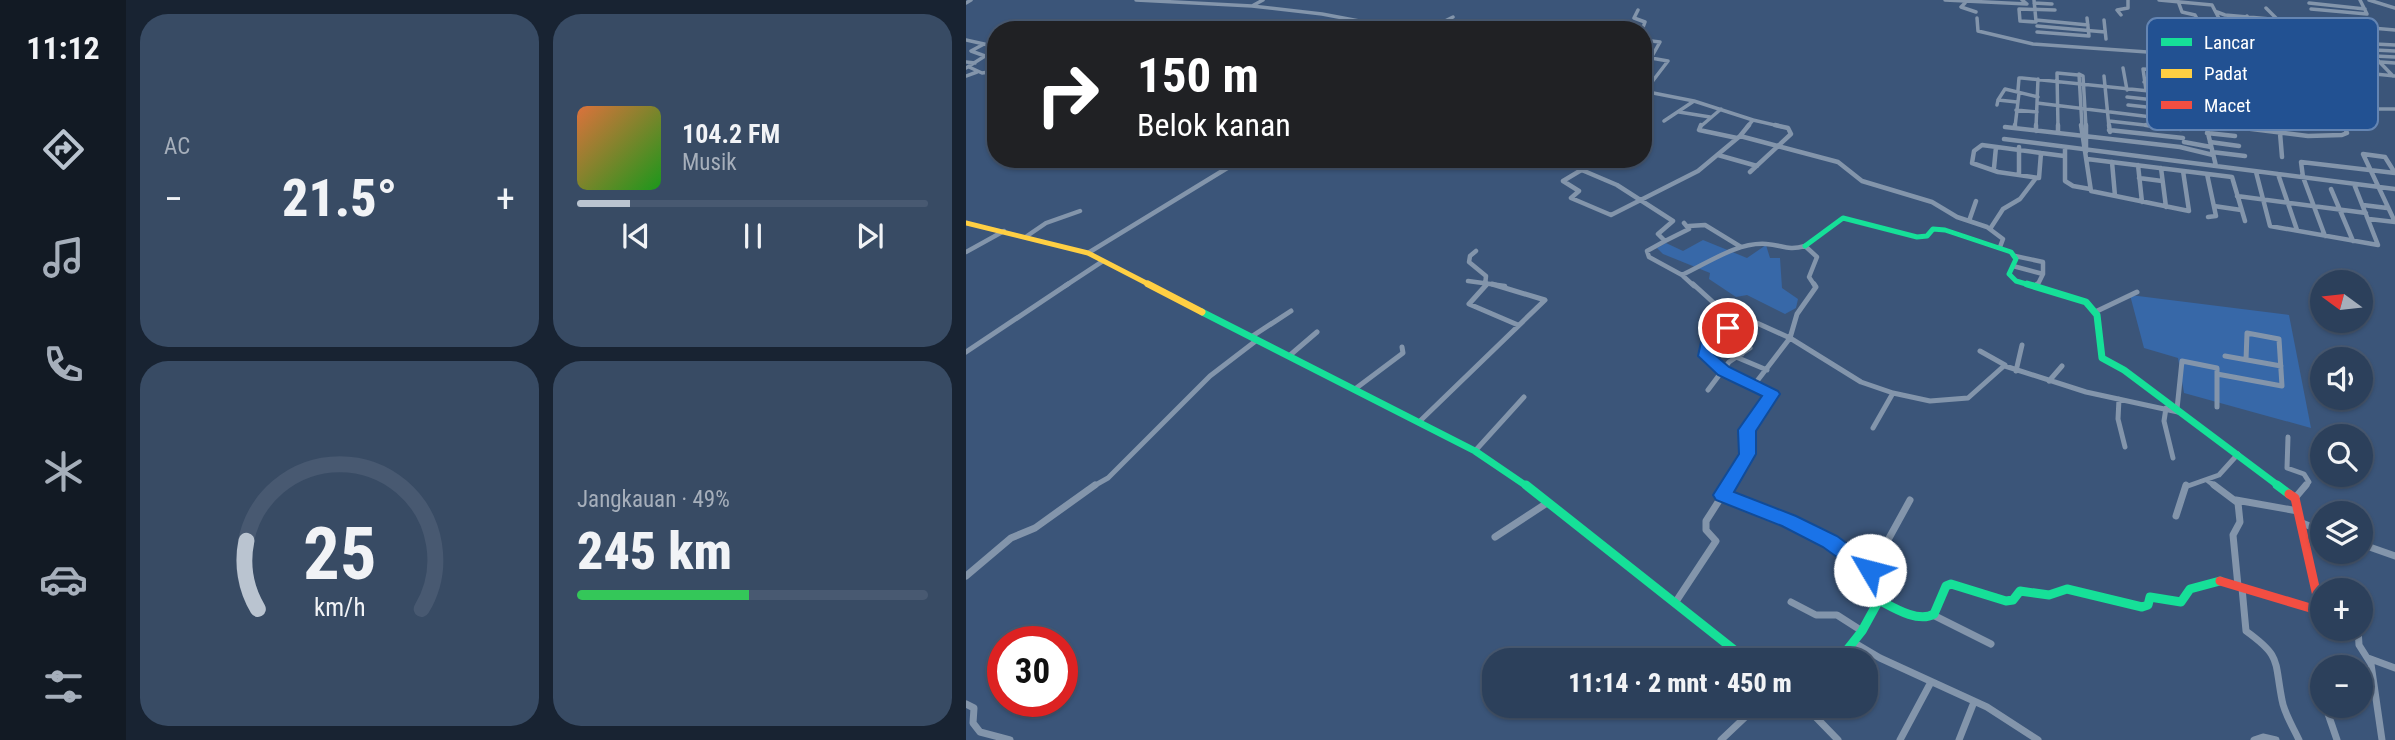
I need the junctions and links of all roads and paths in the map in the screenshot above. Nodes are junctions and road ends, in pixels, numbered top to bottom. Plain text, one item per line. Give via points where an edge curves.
1 (971, 0) edge
2 (1136, 0) edge
3 (1263, 0) edge
4 (2022, 0) edge
5 (2128, 0) edge
6 (2159, 0) edge
7 (2207, 0) edge
8 (2325, 0) edge
9 (2342, 0) edge
10 (2360, 0) edge
11 (2369, 0) edge
12 (1944, 1) edge
13 (1966, 1) edge
14 (2034, 1) edge
15 (2178, 1) edge
16 (2308, 2) edge
17 (966, 3) edge
18 (2052, 4) dead end
19 (2212, 5) junction
20 (2327, 5) junction
21 (1252, 6) junction
22 (2346, 7) junction
23 (2266, 8) dead end
24 (2395, 8) edge
25 (2035, 9) junction
26 (2311, 9) junction
27 (2364, 9) junction
28 (1638, 10) dead end
29 (2055, 10) dead end
30 (2330, 11) junction
31 (1976, 12) dead end
32 (2217, 12) junction
33 (2121, 15) dead end
34 (2247, 16) joint
35 (1453, 17) dead end
36 (1977, 18) dead end
37 (2087, 18) dead end
38 (2197, 18) edge
39 (2220, 18) edge
40 (2267, 18) edge
41 (2276, 18) edge
42 (2315, 18) edge
43 (2104, 20) dead end
44 (1362, 21) edge
45 (1445, 21) edge
46 (1642, 21) edge
47 (2036, 23) junction
48 (2088, 24) junction
49 (2089, 31) junction
50 (2105, 32) junction
51 (2106, 39) dead end
52 (966, 40) edge
53 (1652, 41) edge
54 (985, 44) joint
55 (2042, 45) junction
56 (2145, 52) joint
57 (2042, 53) dead end
58 (1652, 56) edge
59 (2147, 57) edge
60 (1652, 58) edge
61 (2378, 59) edge
62 (2381, 62) junction
63 (2395, 63) edge
64 (967, 65) edge
65 (2123, 68) dead end
66 (2147, 69) edge
67 (2387, 69) junction
68 (2395, 69) edge
69 (977, 72) junction
70 (987, 74) edge
71 (966, 76) edge
72 (2104, 76) dead end
73 (2394, 77) edge
74 (2038, 79) junction
75 (1652, 81) edge
76 (2058, 81) junction
77 (2144, 82) junction
78 (2147, 82) edge
79 (2081, 83) junction
80 (2105, 86) junction
81 (2127, 88) junction
82 (2146, 90) joint
83 (2018, 92) junction
84 (1652, 93) edge
85 (2038, 97) junction
86 (2127, 97) junction
87 (2147, 99) edge
88 (1694, 101) junction
89 (2017, 102) junction
90 (1997, 103) joint
91 (2037, 103) junction
92 (2128, 105) junction
93 (2058, 106) junction
94 (2147, 107) edge
95 (1721, 109) junction
96 (2083, 109) junction
97 (2017, 110) junction
98 (1678, 111) junction
99 (2108, 111) junction
100 (2037, 112) junction
101 (2129, 114) junction
102 (2147, 116) edge
103 (1710, 117) junction
104 (1753, 120) junction
105 (1664, 121) dead end
106 (2109, 121) junction
107 (2147, 125) edge
108 (2005, 127) dead end
109 (2015, 128) junction
110 (2109, 130) junction
111 (2181, 130) edge
112 (2206, 130) edge
113 (2253, 130) edge
114 (2346, 130) edge
115 (2036, 131) junction
116 (2058, 133) junction
117 (2207, 133) junction
118 (2280, 133) junction
119 (2084, 136) junction
120 (2235, 136) dead end
121 (1739, 137) junction
122 (2110, 139) junction
123 (2183, 140) junction
124 (2019, 142) junction
125 (1996, 146) junction
126 (2239, 146) dead end
127 (1780, 147) junction
128 (2065, 147) junction
129 (2185, 148) junction
130 (2019, 149) junction
131 (2211, 149) junction
132 (2086, 151) junction
133 (2041, 152) junction
134 (1718, 155) junction
135 (2064, 156) junction
136 (2245, 156) dead end
137 (2282, 157) dead end
138 (2159, 158) junction
139 (2112, 162) junction
140 (2138, 165) junction
141 (2215, 165) junction
142 (1757, 166) junction
143 (2228, 167) junction
144 (1227, 168) edge
145 (1994, 168) junction
146 (2161, 168) junction
147 (1583, 169) joint
148 (2371, 170) junction
149 (1750, 172) dead end
150 (2183, 172) junction
151 (2256, 172) junction
152 (2207, 174) junction
153 (2278, 174) junction
154 (2019, 175) junction
155 (2303, 176) junction
156 (2232, 177) junction
157 (2036, 178) junction
158 (2140, 178) junction
159 (2162, 181) junction
160 (2354, 184) junction
161 (2376, 186) junction
162 (2395, 188) edge
163 (2090, 189) junction
164 (2331, 189) dead end
165 (2115, 196) junction
166 (2237, 196) junction
167 (1640, 198) junction
168 (2262, 200) junction
169 (1976, 201) dead end
170 (2142, 202) junction
171 (2288, 203) junction
172 (2362, 205) junction
173 (2214, 206) junction
174 (2313, 206) junction
175 (2166, 207) junction
176 (2388, 208) junction
177 (2241, 210) junction
178 (2340, 210) junction
179 (1080, 211) dead end
180 (2368, 216) junction
181 (2208, 217) dead end
182 (2394, 217) edge
183 (1969, 221) junction
184 (2245, 221) dead end
185 (966, 223) edge
186 (1990, 229) junction
187 (2297, 230) junction
188 (1004, 231) junction
189 (1027, 236) junction
190 (2325, 236) junction
191 (1665, 241) junction
192 (2353, 241) junction
193 (1805, 246) junction
194 (1741, 247) junction
195 (2000, 247) junction
196 (1476, 251) dead end
197 (966, 253) edge
198 (1088, 253) junction
199 (2015, 256) junction
200 (1103, 261) junction
201 (2013, 266) junction
202 (2043, 274) junction
203 (1682, 275) junction
204 (1468, 281) dead end
205 (1487, 284) junction
206 (2036, 287) junction
207 (2137, 292) dead end
208 (1291, 311) dead end
209 (2095, 312) junction
210 (1743, 317) junction
211 (1518, 325) junction
212 (1317, 332) dead end
213 (1254, 338) junction
214 (1790, 338) junction
215 (1713, 340) junction
216 (2022, 345) dead end
217 (1402, 347) dead end
218 (1750, 348) dead end
219 (1980, 351) dead end
220 (966, 352) edge
221 (1289, 356) junction
222 (1739, 356) junction
223 (2225, 356) dead end
224 (2246, 360) junction
225 (2005, 366) junction
226 (2062, 366) dead end
227 (2281, 366) junction
228 (1767, 369) junction
229 (1723, 371) junction
230 (2016, 371) junction
231 (2217, 374) junction
232 (2049, 381) junction
233 (1754, 385) junction
234 (1355, 389) junction
235 (1708, 390) dead end
236 (1893, 393) junction
237 (1524, 397) dead end
238 (2119, 399) junction
239 (2217, 407) dead end
240 (2166, 408) junction
241 (2177, 409) junction
242 (2184, 414) junction
243 (1419, 422) junction
244 (1873, 428) dead end
245 (2288, 437) dead end
246 (2125, 447) dead end
247 (1475, 451) junction
248 (2238, 454) junction
249 (2173, 458) dead end
250 (2207, 480) junction
251 (1722, 495) junction
252 (2295, 498) junction
253 (1910, 500) dead end
254 (2236, 500) junction
255 (1547, 503) junction
256 (2299, 511) junction
257 (2176, 516) dead end
258 (2302, 523) junction
259 (2310, 526) edge
260 (1495, 537) dead end
261 (2373, 548) edge
262 (2395, 556) edge
263 (1866, 569) junction
264 (966, 576) edge
265 (2313, 578) edge
266 (2240, 587) junction
267 (1879, 600) junction
268 (1791, 602) dead end
269 (1675, 603) junction
270 (2310, 608) edge
271 (1933, 615) junction
272 (1862, 631) junction
273 (1853, 642) junction
274 (1991, 644) dead end
275 (1732, 648) edge
276 (1848, 648) edge
277 (2373, 660) edge
278 (2395, 668) edge
279 (1931, 681) junction
280 (2373, 690) edge
281 (1974, 702) junction
282 (966, 704) edge
283 (1744, 718) edge
284 (1817, 718) edge
285 (2329, 718) edge
286 (1010, 740) edge
287 (1721, 740) edge
288 (1838, 740) edge
289 (1900, 740) edge
290 (1959, 740) edge
291 (2038, 740) edge
292 (2254, 740) edge
293 (2276, 740) edge
294 (2299, 740) edge
295 (2337, 740) edge
296 (2382, 740) edge

1 - 17 street
2 - 21 street
3 - 21 street
4 - 13 street via 2026,5
5 - 33 street via 2127,9 2117,10
6 - 15 street
7 - 19 street
8 - 20 street
9 - 22 street
10 - 27 street
11 - 24 street
12 - 13 street
13 - 31 street via 1961,7
14 - 18 street
14 - 25 street
15 - 19 street
15 - 38 street via 2182,12
16 - 20 street
16 - 26 street
19 - 32 street
20 - 22 street
20 - 30 street
21 - 44 street
22 - 27 street
23 - 41 street
25 - 29 street
25 - 47 street
25 - 47 street via 2020,9 2020,20
26 - 30 street
26 - 42 street
27 - 30 street via 2367,14
28 - 46 street via 1634,18
32 - 34 street
32 - 39 street
34 - 40 street
35 - 45 street
36 - 55 street via 1978,31
37 - 48 street
43 - 50 street
47 - 48 street
47 - 49 street
47 - 49 street via 2037,34 2089,37
48 - 49 street
49 - 50 street
50 - 51 street
52 - 54 street
53 - 58 street via 1660,42
54 - 64 street via 971,51 985,56
55 - 56 street via 2118,46
55 - 57 street
56 - 59 street
60 - 75 street via 1668,61
61 - 62 street
62 - 63 street
62 - 67 street
64 - 69 street
65 - 81 street
66 - 77 street via 2143,69
67 - 68 street
67 - 73 street
69 - 70 street
69 - 71 street
72 - 80 street
74 - 76 street
74 - 83 street via 2020,78
74 - 85 street
76 - 79 street
76 - 79 street via 2059,72 2078,75
76 - 93 street
77 - 78 street
77 - 82 street
79 - 80 street
79 - 96 street
80 - 81 street
80 - 99 street
81 - 82 street
81 - 86 street
83 - 85 street
83 - 89 street
83 - 90 street via 2003,89
84 - 88 street
85 - 91 street
86 - 87 street
86 - 92 street
88 - 95 street
88 - 98 street
89 - 90 street
89 - 97 street
91 - 93 street
91 - 100 street
92 - 94 street
92 - 101 street
93 - 96 street
93 - 116 street
95 - 103 street
95 - 104 street
96 - 99 street
96 - 119 street
97 - 100 street
97 - 109 street
98 - 103 street
98 - 105 street
99 - 101 street
99 - 106 street
100 - 115 street
101 - 102 street
103 - 121 street via 1700,126 1701,132
104 - 121 street
104 - 127 street via 1790,130
106 - 107 street
106 - 110 street
108 - 109 street
109 - 115 street
110 - 122 street
110 - 123 street
111 - 123 street
112 - 117 street
113 - 118 street
114 - 118 street via 2342,135
115 - 116 street
116 - 119 street
117 - 120 street
117 - 131 street
118 - 137 street
119 - 122 street
119 - 132 street
121 - 127 street
121 - 134 street
122 - 129 street
123 - 129 street
123 - 131 street
124 - 128 street
124 - 130 street
124 - 132 street via 2003,139
125 - 130 street
125 - 145 street
125 - 145 street via 1979,146 1972,161
126 - 131 street
127 - 142 street
127 - 183 street via 1838,162 1862,181 1932,202
128 - 132 street
128 - 135 street
129 - 131 street
130 - 133 street
130 - 154 street
131 - 136 street
131 - 141 street
132 - 138 street
132 - 139 street
132 - 163 street
133 - 135 street
133 - 157 street via 2040,178
134 - 142 street
134 - 167 street via 1669,188
135 - 163 street via 2065,181
138 - 141 street
138 - 146 street
139 - 140 street
139 - 165 street
140 - 146 street
140 - 158 street
141 - 143 street
142 - 149 street
143 - 151 street
143 - 155 street
143 - 156 street
144 - 198 street
145 - 154 street
146 - 150 street
146 - 159 street
147 - 167 street
147 - 167 street via 1563,181 1579,191 1571,198 1610,215
148 - 148 street via 2363,154 2385,157 2395,173
148 - 155 street via 2304,162
148 - 161 street
150 - 152 street
150 - 175 street via 2191,211
151 - 153 street
151 - 168 street
152 - 156 street
152 - 173 street
153 - 155 street
153 - 171 street
154 - 157 street
155 - 160 street
155 - 161 street
155 - 174 street
156 - 166 street
157 - 186 street via 2020,199 2003,209
158 - 159 street
158 - 170 street
159 - 175 street
160 - 161 street
160 - 172 street
161 - 162 street
161 - 176 street
163 - 165 street
164 - 178 street
165 - 170 street
166 - 168 street
166 - 177 street
167 - 191 street via 1673,221 1658,234
168 - 171 street
168 - 187 street via 2270,226
169 - 183 street
170 - 175 street
171 - 174 street
171 - 187 street
172 - 176 street
172 - 180 street
173 - 177 street
173 - 181 street via 2216,216
174 - 178 street
174 - 190 street
176 - 182 street
177 - 184 street
178 - 180 street
178 - 192 street
179 - 189 street via 1046,223
180 - 182 street via 2395,222
180 - 192 street via 2379,244
183 - 186 street
185 - 188 street
186 - 195 street via 2002,237
187 - 190 street
188 - 189 street
188 - 197 street
189 - 198 street
190 - 192 street
191 - 194 street via 1677,237 1687,225 1705,225
191 - 203 street via 1646,254
193 - 194 street via 1790,250 1767,244
193 - 195 street via 1843,218 1917,237 1927,236 1933,229 1945,230
193 - 214 street via 1817,257 1810,273 1816,287 1797,314
194 - 203 street
195 - 199 street
196 - 205 street via 1469,261 1486,276
198 - 200 street
199 - 201 street
199 - 202 street via 2040,260
200 - 213 street
200 - 220 street
201 - 202 street
201 - 206 street via 2011,278
202 - 206 street
203 - 210 street via 1714,304
204 - 205 street
205 - 211 street via 1469,304
205 - 211 street via 1545,298
206 - 209 street via 2086,302
207 - 209 street
208 - 213 street
209 - 241 street via 2102,358
210 - 214 street
210 - 215 street
211 - 243 street
212 - 221 street
213 - 221 street
213 - 264 street via 1108,478 1035,528 1011,538
214 - 228 street
214 - 236 street via 1861,382
215 - 222 street
215 - 229 street via 1704,352
216 - 230 street
217 - 234 street via 1403,353
218 - 222 street
219 - 225 street
221 - 234 street
222 - 228 street
222 - 229 street
223 - 224 street
224 - 227 street
224 - 227 street via 2247,333 2279,339
225 - 230 street
225 - 236 street via 1968,398 1957,401
226 - 232 street
227 - 231 street via 2282,386
228 - 233 street
229 - 233 street
229 - 235 street
230 - 232 street
231 - 239 street
231 - 241 street via 2217,368 2182,361
232 - 238 street
233 - 251 street via 1772,394 1747,430 1748,454
234 - 243 street
236 - 244 street
237 - 247 street
238 - 240 street
238 - 246 street
240 - 242 street
240 - 249 street via 2164,421
241 - 242 street
242 - 248 street
243 - 247 street
245 - 252 street via 2287,468 2304,474 2309,482
247 - 255 street
248 - 250 street via 2225,472
248 - 252 street
250 - 254 street
250 - 257 street via 2186,485
251 - 263 street via 1830,541
251 - 269 street via 1704,526 1716,541
252 - 256 street
253 - 263 street via 1872,569
254 - 256 street
254 - 266 street via 2239,522 2233,535
255 - 260 street
255 - 269 street
256 - 258 street
258 - 259 street
258 - 265 street
261 - 262 street
263 - 267 street via 1861,584
266 - 270 street
266 - 271 street via 2213,580 2190,589 2181,602 2150,597 2143,607 2067,589 2049,595 2025,590 2006,601 1951,584
266 - 294 street via 2246,631 2273,654 2281,702
267 - 271 street via 1920,618
267 - 272 street
268 - 272 street via 1816,615 1837,615
269 - 275 street
271 - 274 street
272 - 273 street
273 - 276 street
273 - 279 street
277 - 278 street
279 - 281 street
279 - 289 street
280 - 296 street via 2381,712
281 - 290 street
281 - 291 street
282 - 286 street via 974,708 973,723 980,732
283 - 287 street
284 - 288 street
285 - 295 street
292 - 293 street

